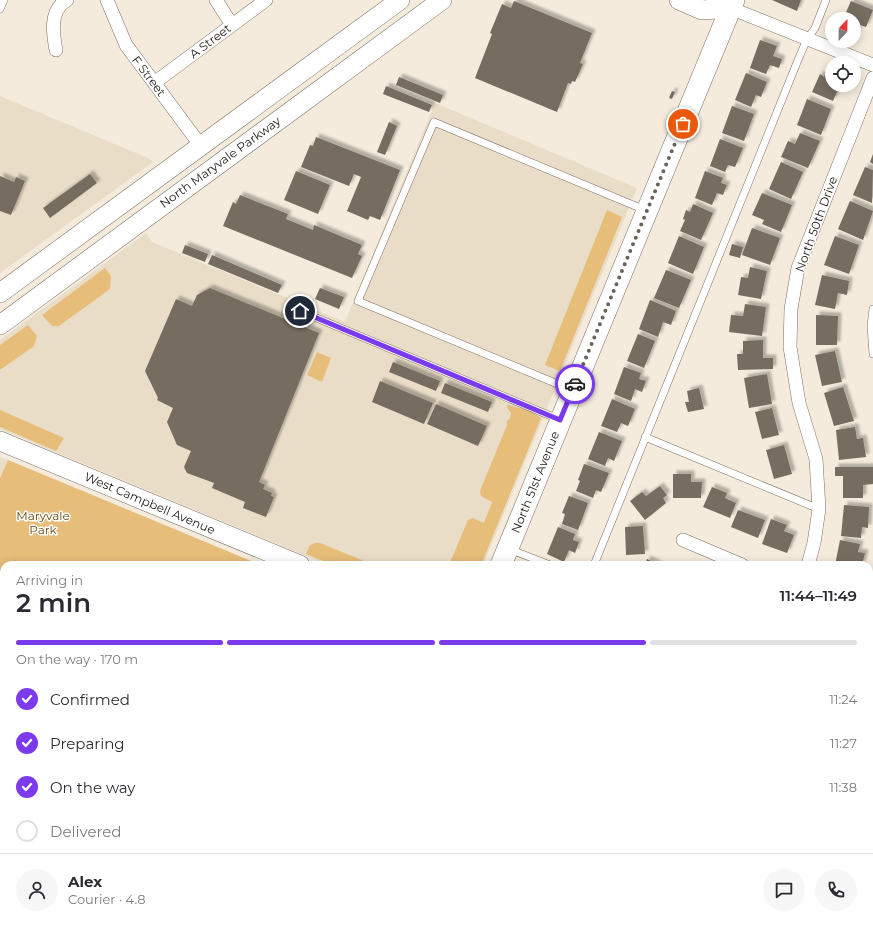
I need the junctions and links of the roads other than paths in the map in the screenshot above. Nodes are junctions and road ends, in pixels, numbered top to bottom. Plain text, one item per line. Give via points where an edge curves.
1 (4, 0) edge
2 (67, 0) edge
3 (107, 0) edge
4 (216, 0) edge
5 (266, 0) edge
6 (400, 0) edge
7 (442, 0) edge
8 (679, 0) edge
9 (826, 0) edge
10 (729, 3) edge
11 (0, 9) edge
12 (232, 25) junction
13 (807, 39) junction
14 (56, 50) dead end
15 (873, 65) edge
16 (873, 78) edge
17 (154, 83) junction
18 (202, 146) junction
19 (647, 210) junction
20 (74, 239) junction
21 (104, 247) junction
22 (17, 281) junction
23 (0, 293) edge
24 (873, 309) edge
25 (0, 311) edge
26 (300, 311) dead end
27 (0, 325) edge
28 (873, 354) edge
29 (572, 390) junction
30 (560, 420) junction
31 (645, 437) junction
32 (0, 442) edge
33 (819, 509) junction
34 (683, 540) dead end
35 (504, 556) edge
36 (290, 561) edge
37 (530, 561) edge
38 (596, 561) edge
39 (733, 561) edge
40 (809, 561) edge

1 - 11 lane
2 - 14 street via 59,8 52,24
3 - 17 street, F Street via 126,45
4 - 12 street
5 - 12 street, A Street
6 - 18 street, North Maryvale Parkway
7 - 21 street, North Maryvale Parkway
8 - 10 street via 702,10
9 - 13 lane via 815,28
10 - 13 street
10 - 19 main road, North 51st Avenue
12 - 17 street, A Street
13 - 15 street
13 - 31 lane
16 - 33 street, North 50th Drive via 798,268 791,309 790,347 799,403 816,459
17 - 18 street, F Street
18 - 20 street, North Maryvale Parkway
19 - 29 main road, North 51st Avenue
19 - 29 lane via 434,122 358,301
20 - 21 street
20 - 22 street, North Maryvale Parkway
21 - 27 street, North Maryvale Parkway
22 - 23 street, North Maryvale Parkway
22 - 25 street via 18,291 15,299
24 - 28 lane
26 - 30 lane
29 - 30 main road, North 51st Avenue
30 - 35 main road, North 51st Avenue
31 - 33 lane
31 - 38 lane
32 - 36 street, West Campbell Avenue
33 - 40 street, North 50th Drive
34 - 39 street
35 - 37 lane

